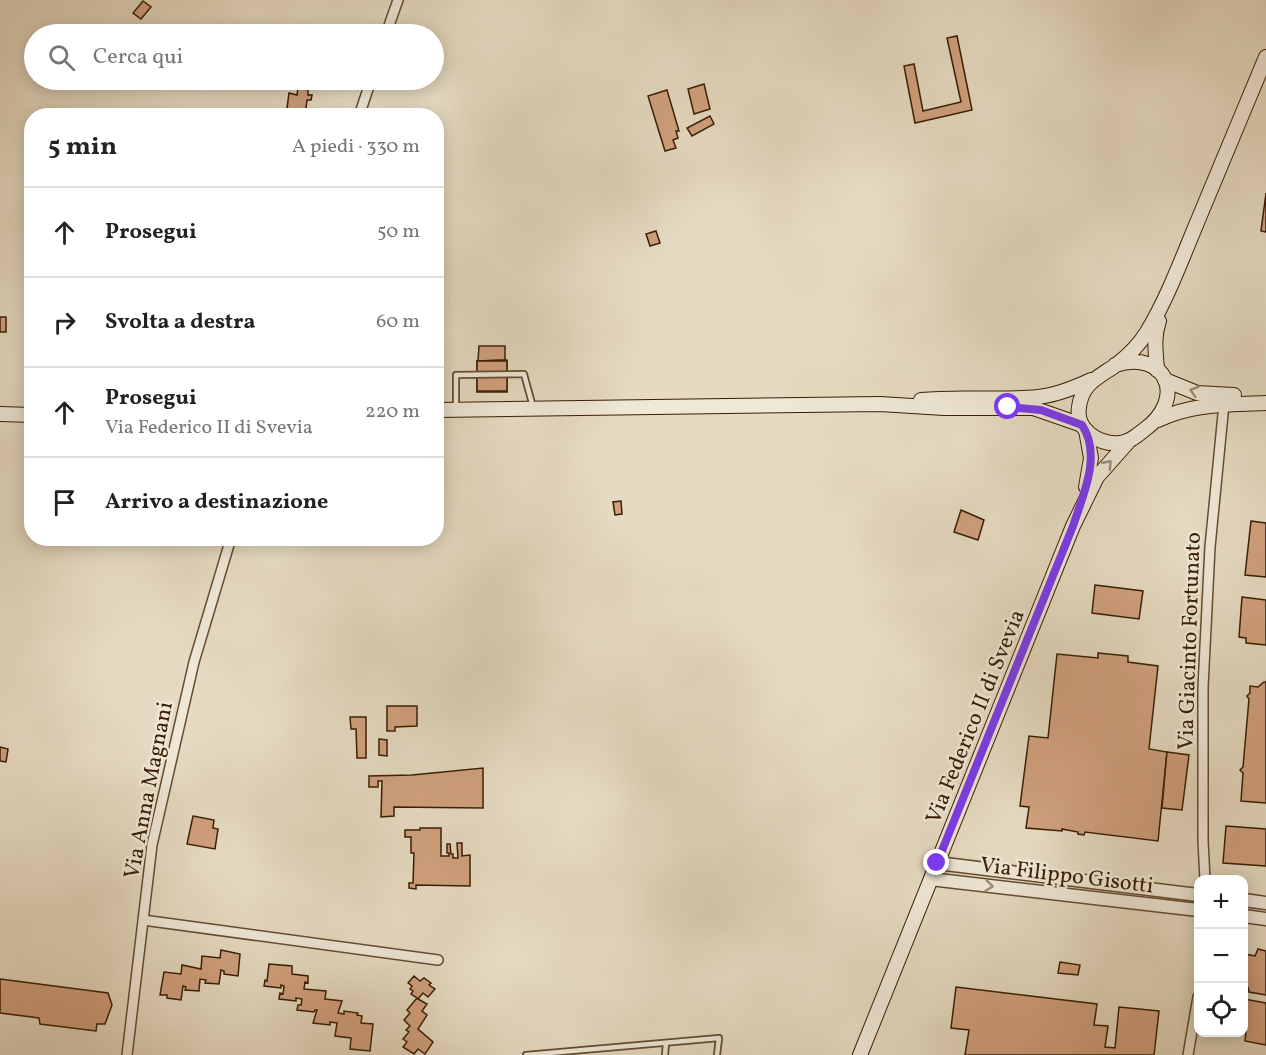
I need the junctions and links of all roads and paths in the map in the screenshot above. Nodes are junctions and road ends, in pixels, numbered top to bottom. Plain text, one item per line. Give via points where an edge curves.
1 (399, 0) edge
2 (390, 24) edge
3 (1266, 57) edge
4 (368, 90) edge
5 (362, 108) edge
6 (1169, 289) junction
7 (1115, 365) junction
8 (1161, 375) junction
9 (1092, 380) junction
10 (1266, 395) edge
11 (1266, 403) edge
12 (880, 404) junction
13 (1224, 404) junction
14 (533, 409) junction
15 (444, 410) edge
16 (456, 410) junction
17 (0, 414) edge
18 (24, 415) edge
19 (24, 416) edge
20 (0, 420) edge
21 (1156, 421) junction
22 (1084, 428) junction
23 (1128, 442) junction
24 (1073, 526) junction
25 (229, 546) edge
26 (937, 863) junction
27 (1205, 875) edge
28 (930, 879) junction
29 (1194, 895) edge
30 (1248, 901) edge
31 (1266, 903) edge
32 (1194, 910) edge
33 (1248, 917) edge
34 (1266, 919) edge
35 (142, 920) junction
36 (438, 960) dead end
37 (1194, 1020) edge
38 (666, 1043) junction
39 (603, 1048) junction
40 (540, 1054) edge
41 (127, 1055) edge
42 (526, 1055) edge
43 (603, 1055) edge
44 (665, 1055) edge
45 (717, 1055) edge
46 (860, 1055) edge
47 (1188, 1055) edge

1 - 2 street
3 - 6 main road
4 - 5 street
6 - 7 main road via 1143,339
6 - 8 main road via 1155,331
7 - 8 main road via 1145,363
7 - 9 main road
10 -> 8 main road via 1206,394
8 - 21 main road via 1168,399
9 - 12 main road via 1038,397 943,397
9 - 22 main road via 1079,405
11 - 13 main road
12 - 14 main road
12 - 22 main road via 1033,408
13 - 21 main road via 1191,408
13 - 27 street, Via Giacinto Fortunato via 1210,547 1203,687
14 - 16 main road
14 - 16 lane via 524,374 456,375
15 - 16 main road
17 - 18 main road
19 - 20 main road
21 - 23 main road
22 - 23 main road via 1103,441
22 - 24 main road via 1089,472
24 -> 23 main road via 1091,486
24 - 26 main road, Via Federico II di Svevia
25 - 35 street, Via Anna Magnani via 175,738 152,845
26 - 28 main road, Via Federico II di Svevia
26 - 29 street, Via Filippo Gisotti
28 -> 32 street, Via Filippo Gisotti
28 - 46 main road, Via Federico II di Svevia
30 - 31 street
33 - 34 street
35 - 36 street
35 - 41 street, Via Anna Magnani
37 - 47 street
38 - 39 lane
38 - 44 lane
38 - 45 lane via 719,1038
39 - 40 lane
39 - 43 lane
40 - 42 lane

